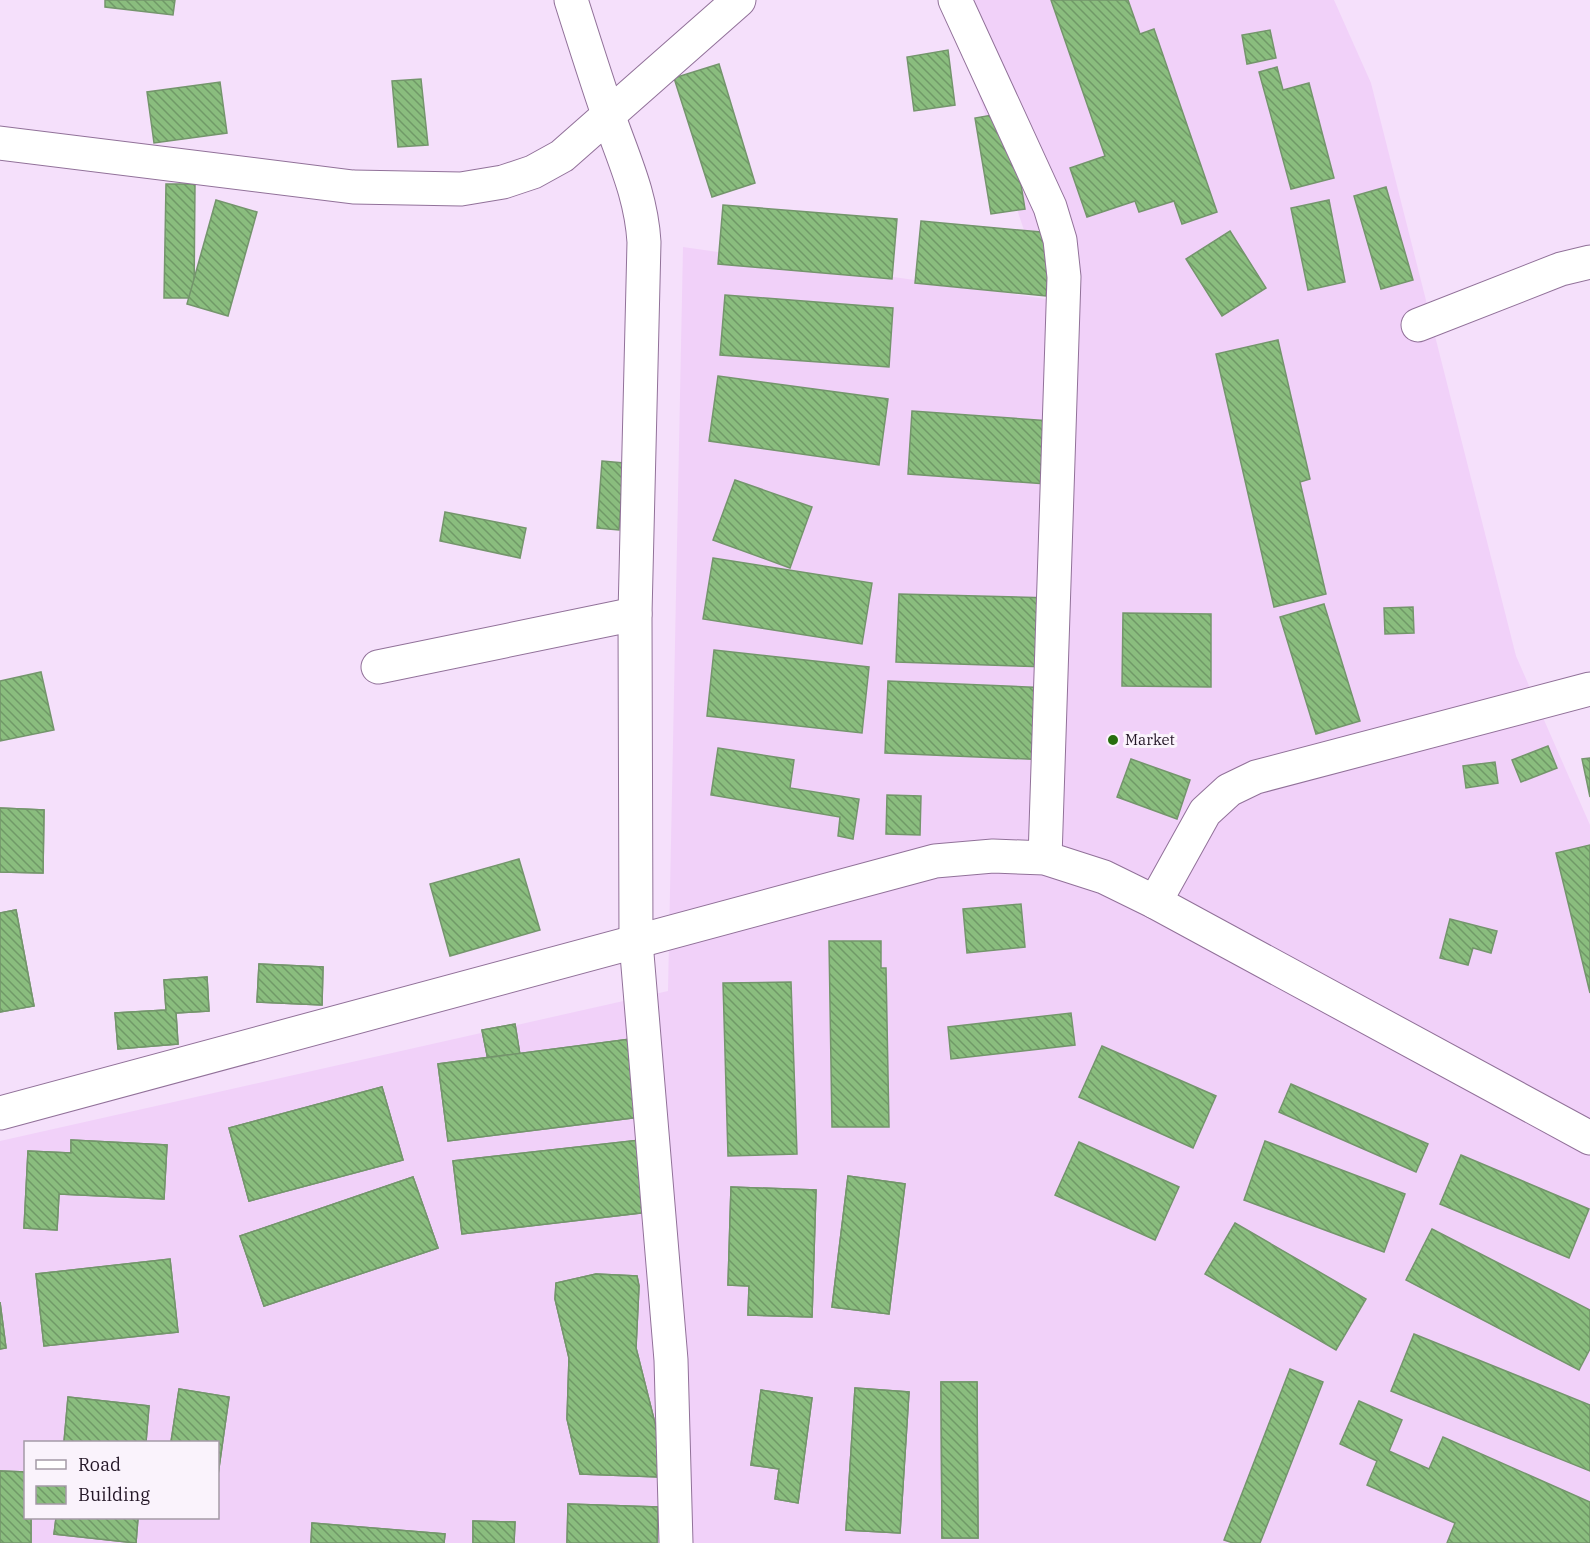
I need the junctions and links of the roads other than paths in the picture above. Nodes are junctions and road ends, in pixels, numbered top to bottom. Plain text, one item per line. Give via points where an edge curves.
1 (571, 0) edge
2 (739, 0) edge
3 (955, 0) edge
4 (608, 114) junction
5 (0, 143) edge
6 (1590, 262) edge
7 (1418, 325) dead end
8 (635, 614) junction
9 (378, 667) dead end
10 (1590, 689) edge
11 (1045, 858) junction
12 (1155, 902) junction
13 (636, 942) junction
14 (0, 1113) edge
15 (1590, 1138) edge
16 (676, 1543) edge

1 - 4 street
2 - 4 street
3 - 11 street via 1050,207 1063,268
4 - 5 street via 562,156 532,172 461,189 353,187
4 - 8 street via 637,194 644,242
6 - 7 street via 1561,269
8 - 9 street
8 - 13 street
10 - 12 street via 1256,777 1229,790 1205,812
11 - 12 street via 1104,877
11 - 13 street via 993,856 935,861
12 - 15 street
13 - 14 street
13 - 16 street via 671,1360

